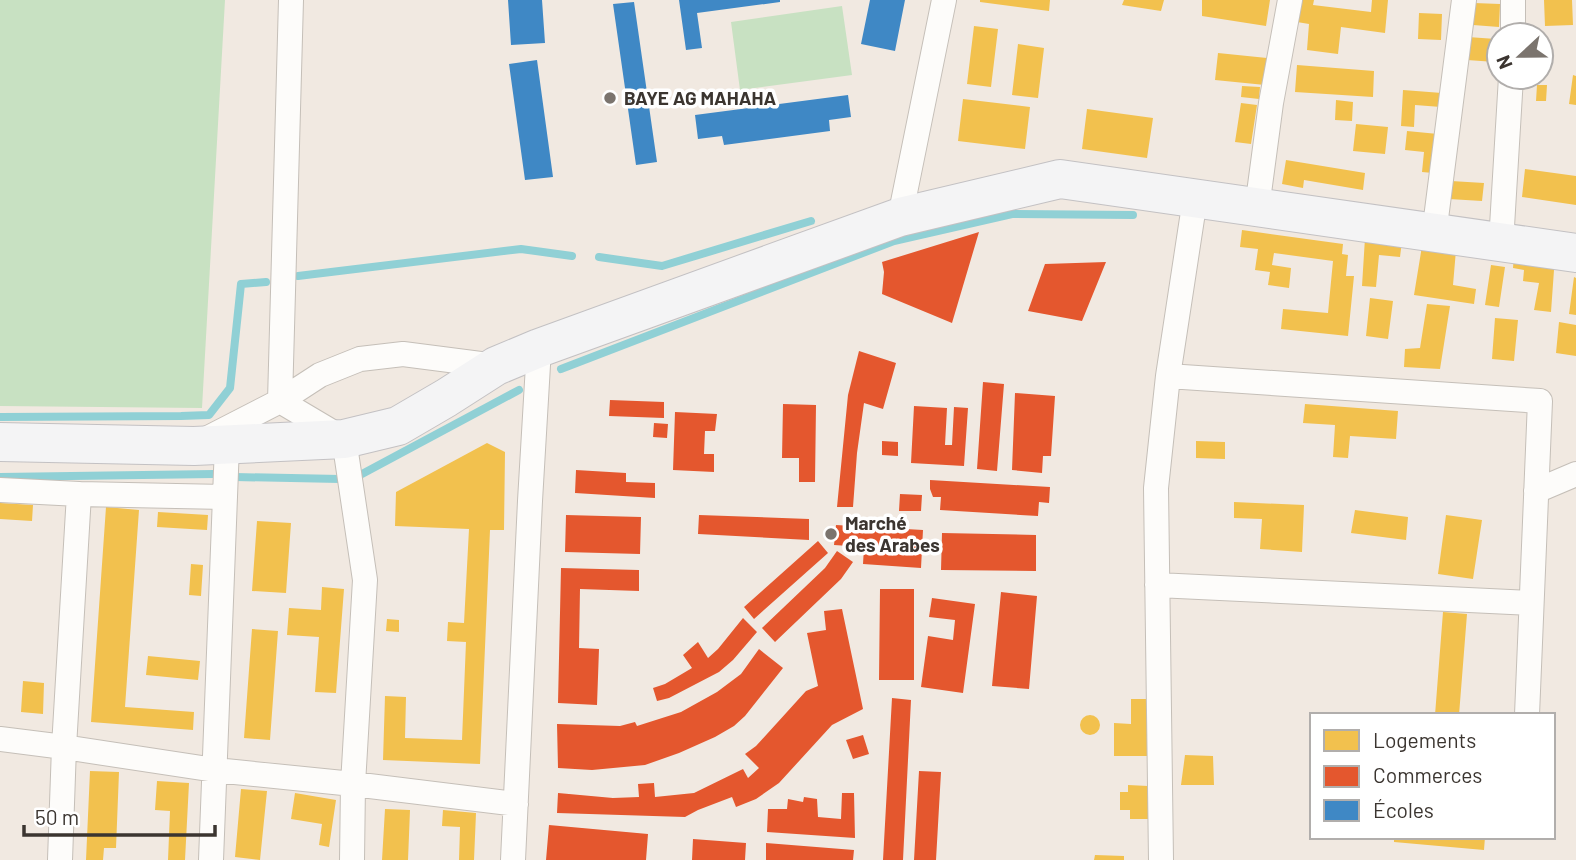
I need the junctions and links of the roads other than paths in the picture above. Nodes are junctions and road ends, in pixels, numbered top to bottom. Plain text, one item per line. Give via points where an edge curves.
1 (290, 0) edge
2 (944, 0) edge
3 (1290, 0) edge
4 (1464, 0) edge
5 (1513, 0) edge
6 (1513, 21) edge
7 (1510, 91) edge
8 (1195, 199) junction
9 (1258, 208) junction
10 (900, 217) junction
11 (1434, 234) junction
12 (1501, 243) junction
13 (1576, 253) edge
14 (539, 348) junction
15 (496, 366) junction
16 (1168, 376) junction
17 (280, 401) junction
18 (344, 439) junction
19 (0, 442) edge
20 (210, 446) junction
21 (1576, 474) edge
22 (0, 490) edge
23 (1536, 491) junction
24 (79, 494) junction
25 (225, 497) junction
26 (1157, 585) junction
27 (1531, 603) junction
28 (1527, 713) edge
29 (0, 739) edge
30 (64, 747) junction
31 (215, 770) junction
32 (353, 784) junction
33 (516, 804) junction
34 (60, 860) edge
35 (211, 860) edge
36 (352, 860) edge
37 (513, 860) edge
38 (1161, 860) edge

1 - 17 street
2 - 10 street
3 - 9 street
4 - 11 street
5 - 6 street
7 - 12 street
8 - 9 main road
8 - 10 main road via 1060,179
8 - 16 street
9 - 11 main road
10 - 14 main road
11 - 12 main road
12 - 13 main road
14 - 15 main road
14 - 33 street
15 - 17 street via 403,354 360,359 320,375
15 - 18 main road via 398,426
16 - 23 street via 1539,401
16 - 26 street via 1156,488
17 - 18 street
17 - 20 street
18 - 20 main road
18 - 32 street via 365,580
19 - 20 main road
20 - 25 street
21 - 23 street
22 - 24 street
23 - 27 street
24 - 25 street
24 - 30 street
25 - 31 street
26 - 27 street
26 - 38 street
27 - 28 street
29 - 30 street
30 - 31 street
30 - 34 street
31 - 32 street
31 - 35 street
32 - 33 street
32 - 36 street
33 - 37 street

